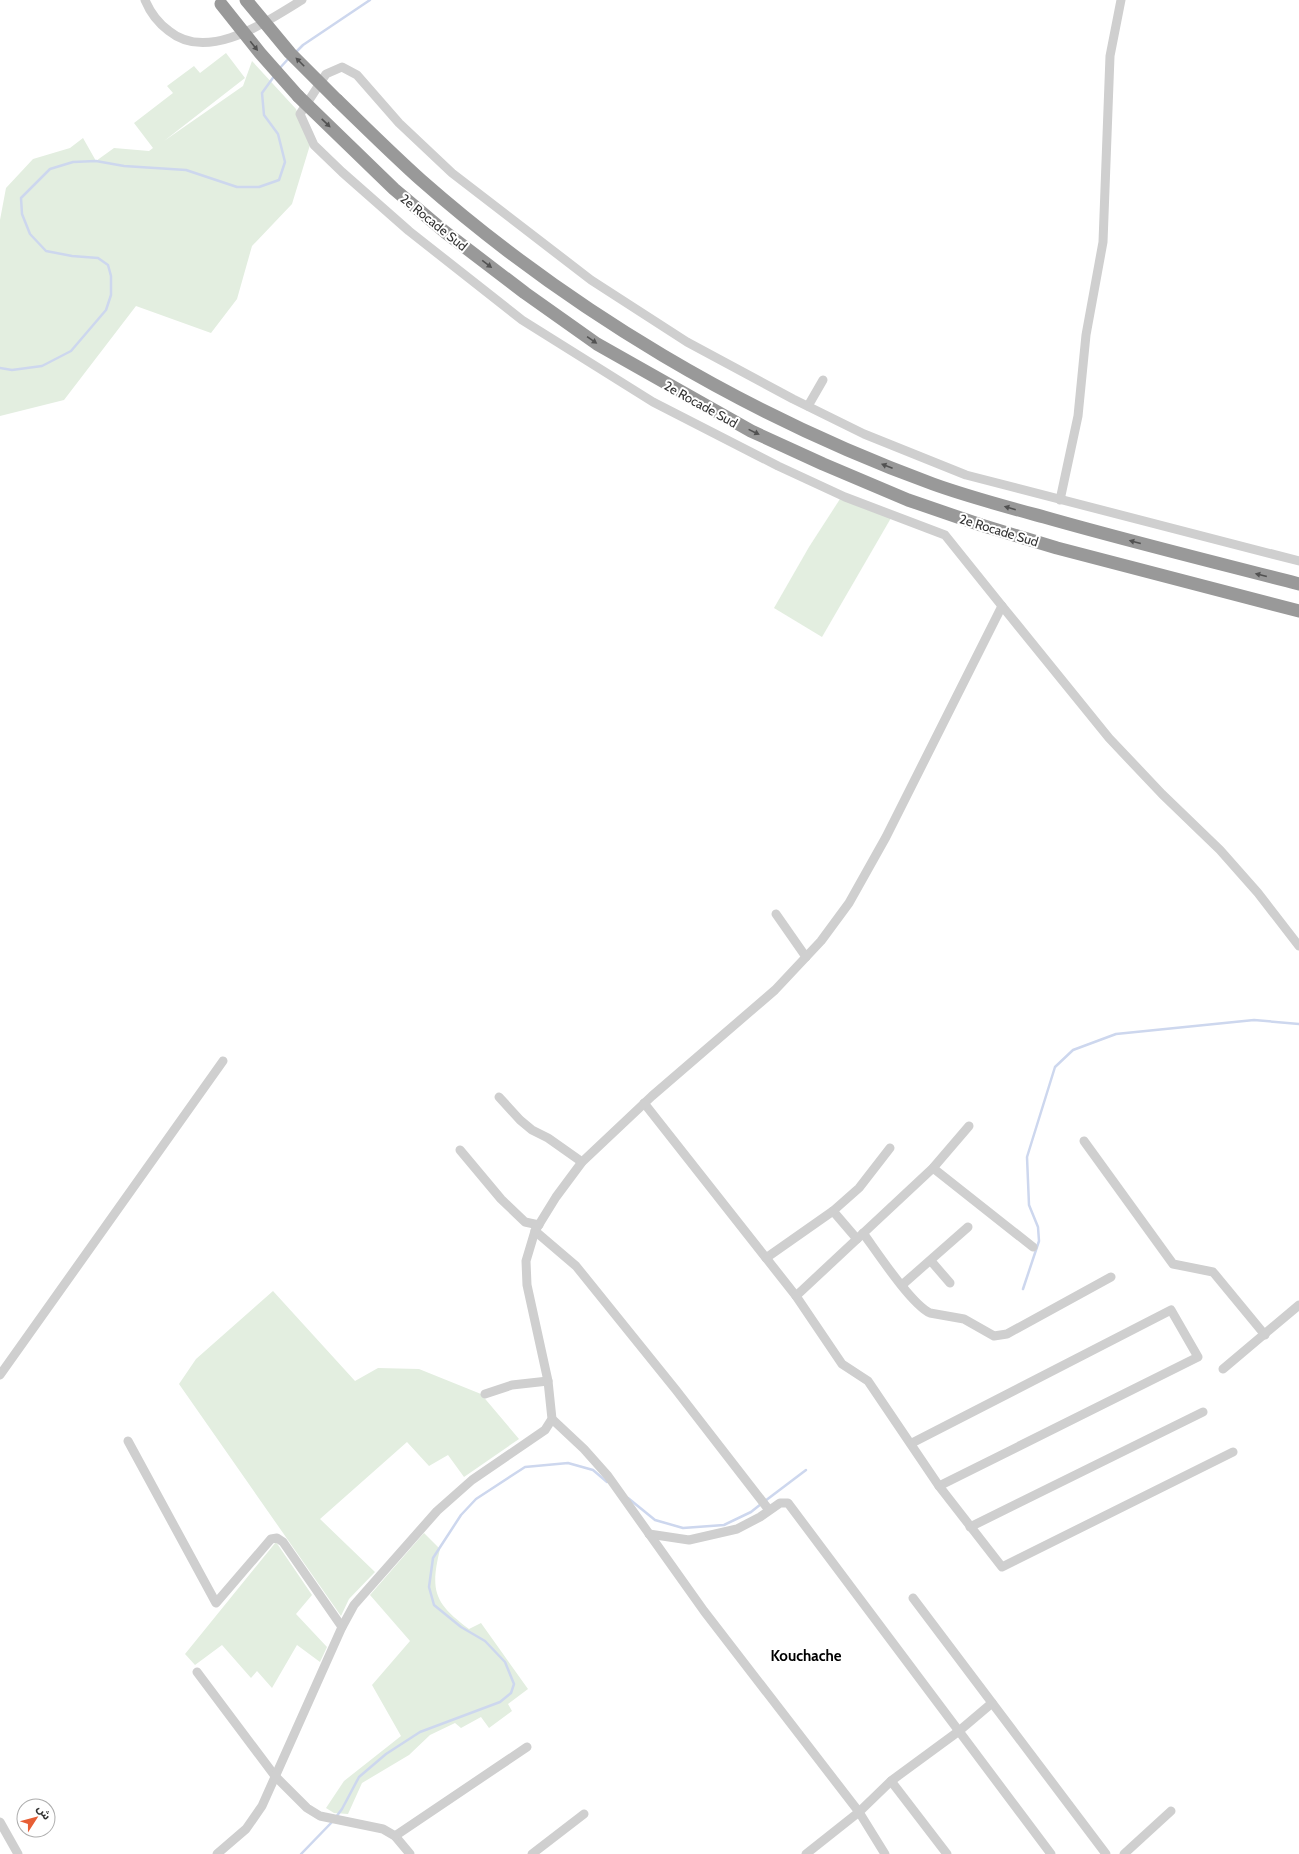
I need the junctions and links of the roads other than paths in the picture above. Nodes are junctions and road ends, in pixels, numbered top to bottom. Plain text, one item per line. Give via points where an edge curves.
1 (145, 0) edge
2 (246, 0) edge
3 (302, 0) edge
4 (1121, 0) edge
5 (219, 2) edge
6 (302, 100) junction
7 (823, 380) dead end
8 (808, 406) junction
9 (1060, 500) junction
10 (1299, 561) edge
11 (1299, 584) edge
12 (1002, 606) junction
13 (1299, 611) edge
14 (776, 914) dead end
15 (1299, 946) edge
16 (806, 957) junction
17 (223, 1061) dead end
18 (499, 1098) dead end
19 (644, 1103) junction
20 (969, 1126) dead end
21 (1084, 1141) dead end
22 (890, 1148) dead end
23 (460, 1150) dead end
24 (582, 1162) junction
25 (933, 1168) junction
26 (833, 1211) junction
27 (968, 1227) dead end
28 (537, 1228) junction
29 (860, 1236) junction
30 (1033, 1247) dead end
31 (766, 1258) junction
32 (931, 1261) junction
33 (1111, 1277) dead end
34 (950, 1283) dead end
35 (902, 1285) junction
36 (796, 1296) junction
37 (1299, 1305) edge
38 (1265, 1335) junction
39 (1222, 1369) dead end
40 (0, 1375) edge
41 (548, 1381) junction
42 (485, 1394) dead end
43 (1203, 1412) dead end
44 (552, 1419) junction
45 (128, 1441) dead end
46 (912, 1443) junction
47 (1233, 1452) dead end
48 (939, 1486) junction
49 (769, 1510) junction
50 (970, 1527) junction
51 (649, 1534) junction
52 (913, 1598) dead end
53 (342, 1627) junction
54 (196, 1672) dead end
55 (992, 1703) junction
56 (959, 1731) junction
57 (527, 1747) dead end
58 (275, 1776) junction
59 (892, 1781) junction
60 (1171, 1811) dead end
61 (859, 1812) junction
62 (584, 1814) dead end
63 (0, 1822) edge
64 (395, 1836) junction
65 (18, 1854) edge
66 (217, 1854) edge
67 (410, 1854) edge
68 (532, 1854) edge
69 (806, 1854) edge
70 (885, 1854) edge
71 (947, 1854) edge
72 (1052, 1854) edge
73 (1106, 1854) edge
74 (1124, 1854) edge

1 - 3 street via 154,16 172,34 184,40 210,44 231,38
11 -> 2 highway, 2e Rocade Sud, bridge via 1116,537 937,485 878,463 758,407 646,345 535,270 421,180 290,52
4 - 9 street via 1110,56 1103,242 1086,335 1078,416
5 -> 6 highway, 2e Rocade Sud, bridge via 260,54
6 - 8 street via 326,74 342,67 356,75 399,123 452,173 591,280 687,342
6 - 12 street via 300,114 314,145 409,231 522,320 653,402 771,463 845,497 945,535
6 -> 13 highway, 2e Rocade Sud via 394,189 525,293 597,344 751,431 908,500 981,526
7 - 8 street
8 - 9 street via 864,434 966,475
9 - 10 street
12 - 15 street via 1109,738 1220,850 1258,893
12 - 16 street via 857,890
14 - 16 street
16 - 19 street via 775,990
17 - 40 street
18 - 24 street via 532,1130
19 - 24 street
19 - 31 street
20 - 25 street
21 - 38 street via 1173,1264 1214,1272
22 - 26 street via 859,1188
23 - 28 street via 501,1199 525,1222
24 - 28 street
25 - 29 street
25 - 30 street
26 - 29 street
26 - 31 street
27 - 32 street
28 - 41 street via 526,1261 527,1285
28 - 49 street via 576,1266
29 - 35 street
29 - 36 street
31 - 36 street
32 - 34 street
32 - 35 street
33 - 35 street via 1000,1336 994,1336 964,1319 925,1311
36 - 46 street via 842,1364 868,1381
37 - 38 street
38 - 39 street
41 - 42 street via 512,1385
41 - 44 street
43 - 50 street
44 - 51 street via 608,1476
44 - 53 street via 545,1430 472,1480 437,1511 354,1605
45 - 53 street via 216,1603 271,1539 277,1538 283,1542
46 - 48 street
46 - 48 street via 1171,1310 1198,1357
47 - 50 street via 1002,1567
48 - 50 street
49 - 51 street via 737,1529 689,1540
49 - 56 street via 780,1502 788,1503
51 - 61 street via 704,1611
52 - 55 street
53 - 58 street
54 - 58 street
55 - 56 street
55 - 73 street
56 - 59 street
56 - 72 street
57 - 64 street
58 - 64 street via 307,1808 320,1816 383,1829
58 - 66 street via 262,1806 246,1829
59 - 61 street
59 - 71 street
60 - 74 street
61 - 69 street
61 - 70 street
62 - 68 street
63 - 65 street
64 - 67 street

